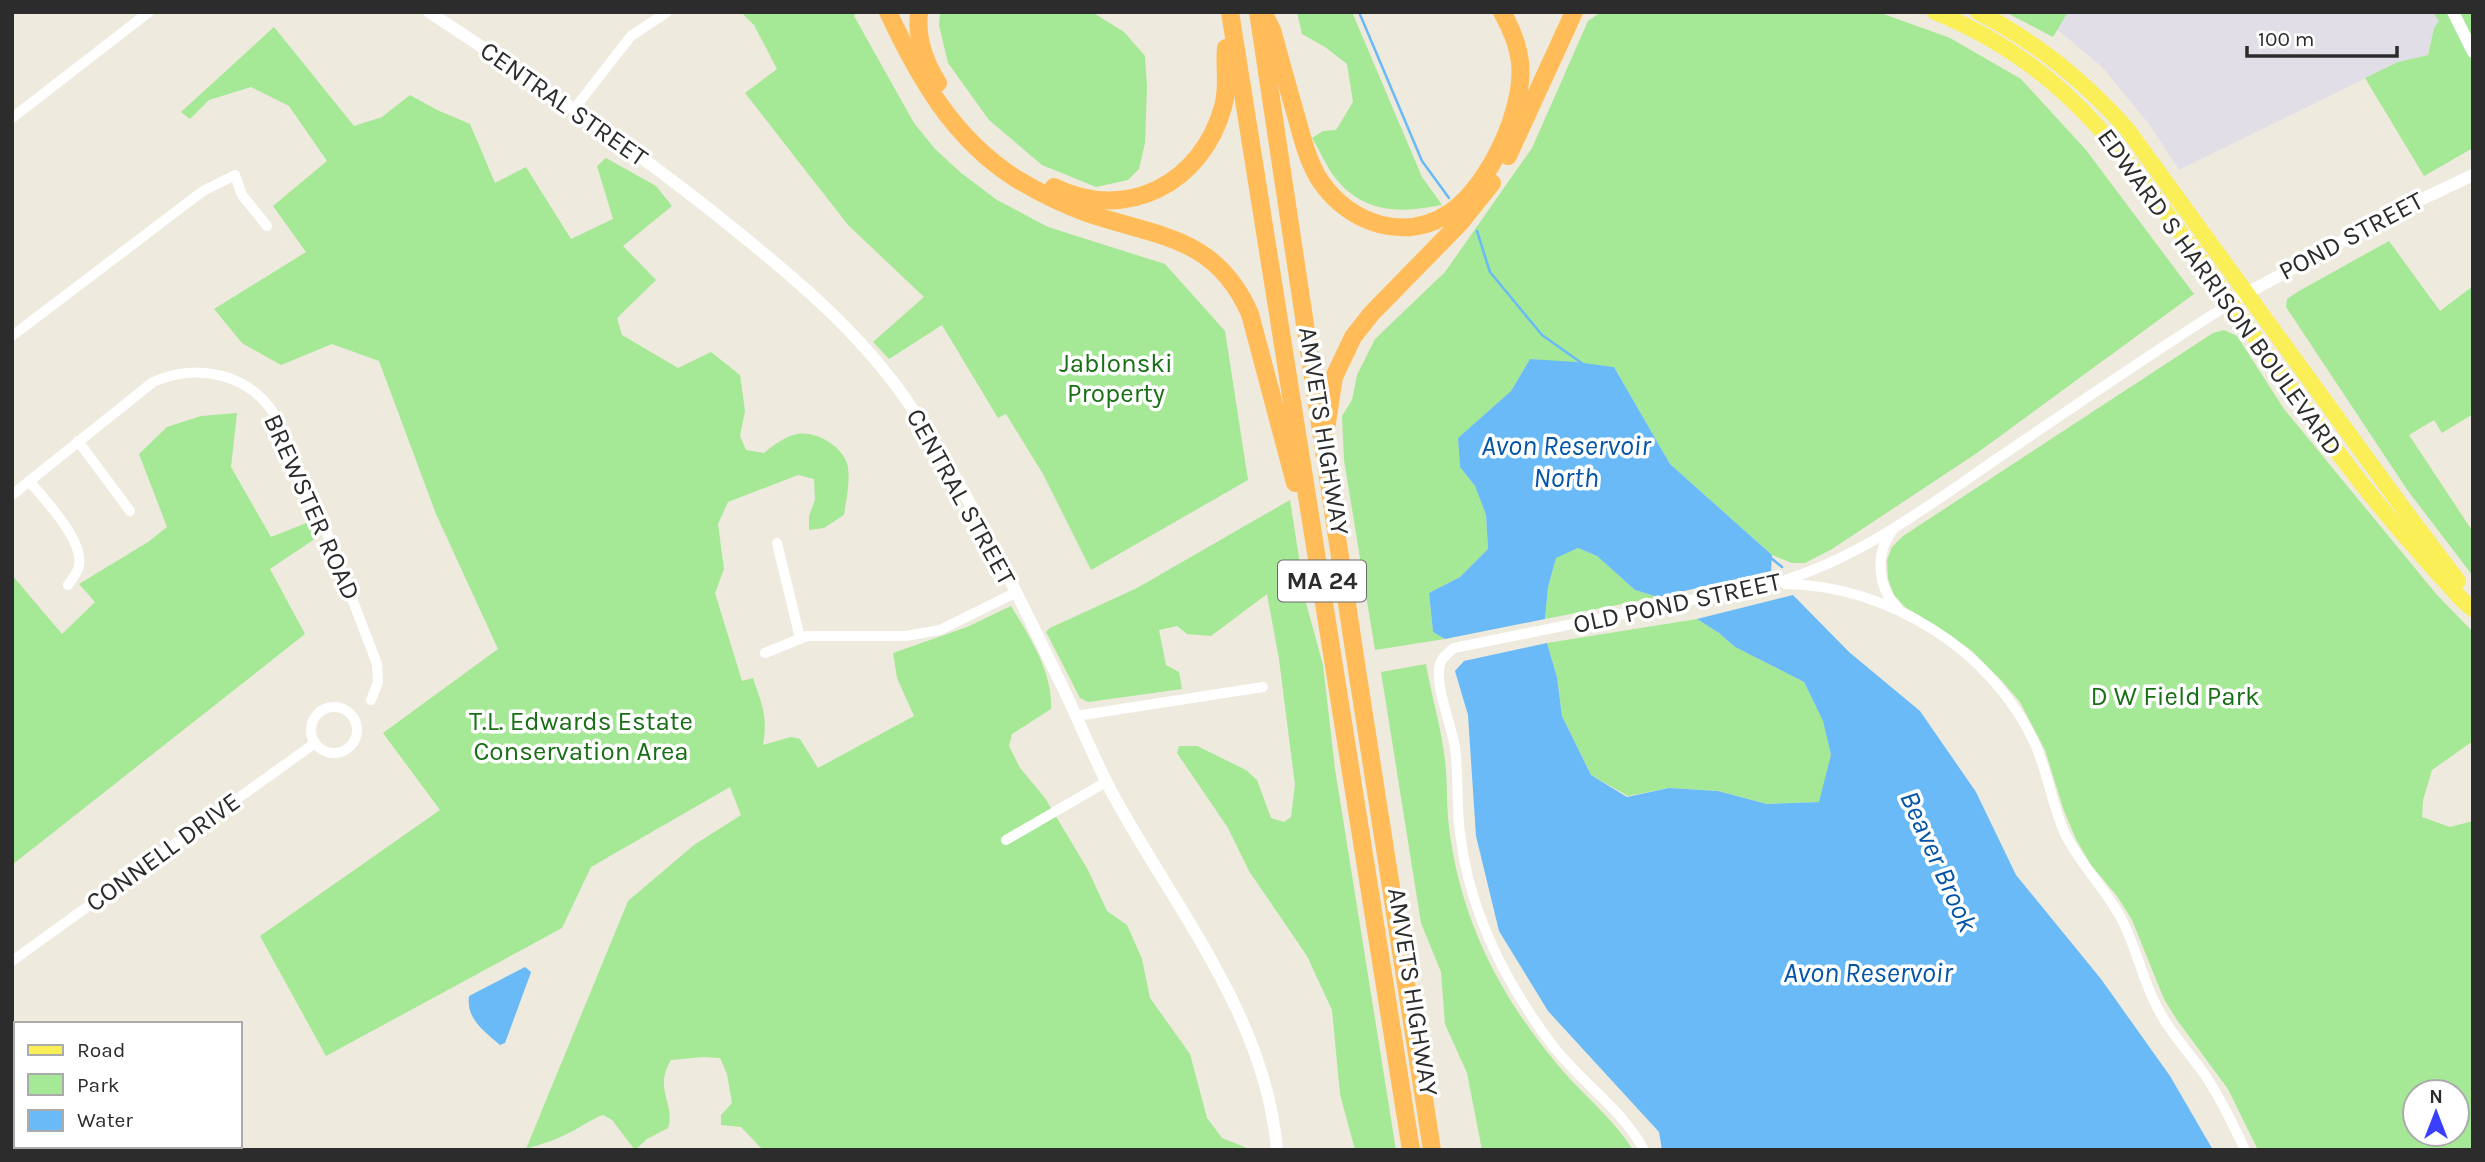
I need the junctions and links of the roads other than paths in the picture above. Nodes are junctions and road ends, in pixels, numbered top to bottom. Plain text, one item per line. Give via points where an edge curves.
1 (149, 12) edge
2 (429, 12) edge
3 (667, 12) edge
4 (888, 12) edge
5 (919, 12) edge
6 (1258, 12) edge
7 (1264, 12) edge
8 (1502, 12) edge
9 (1574, 12) edge
10 (1935, 12) edge
11 (1978, 12) edge
12 (2453, 12) edge
13 (1230, 13) edge
14 (2473, 52) edge
15 (573, 109) junction
16 (12, 118) edge
17 (2473, 175) edge
18 (267, 226) dead end
19 (2247, 292) junction
20 (2231, 303) junction
21 (12, 336) edge
22 (78, 441) junction
23 (1323, 443) junction
24 (29, 481) junction
25 (12, 495) edge
26 (130, 511) dead end
27 (1311, 514) junction
28 (1892, 531) junction
29 (776, 543) dead end
30 (1775, 583) junction
31 (68, 585) dead end
32 (1015, 593) junction
33 (2473, 600) edge
34 (2473, 609) edge
35 (1899, 610) junction
36 (800, 638) junction
37 (765, 653) dead end
38 (1263, 687) dead end
39 (371, 700) dead end
40 (1076, 716) junction
41 (315, 743) junction
42 (1106, 782) junction
43 (1006, 840) dead end
44 (12, 961) edge
45 (1277, 1150) edge
46 (1411, 1150) edge
47 (1432, 1150) edge
48 (1644, 1150) edge
49 (2245, 1150) edge

1 - 16 street
2 - 15 street, CENTRAL STREET
3 - 15 street via 631,36
4 - 27 highway via 938,104 966,138 997,165 1058,201 1182,242 1217,263 1241,293 1250,314 1295,481
5 - 13 highway via 920,45 928,66 951,103 984,139 1057,188 1109,200 1139,197 1164,187 1192,164 1211,139 1227,85
6 - 23 highway, AMVETS HIGHWAY / MA 24
7 - 8 highway via 1309,161 1322,184 1357,216 1381,225 1406,227 1440,218 1461,202 1502,143 1517,100 1521,71 1516,41
9 - 23 highway via 1490,186 1349,343 1334,377
10 - 20 main road, EDWARD S HARRISON BOULEVARD via 2011,52 2069,96 2118,149
11 - 19 main road, EDWARD S HARRISON BOULEVARD via 2049,56 2103,102
12 - 14 street
13 - 27 highway, AMVETS HIGHWAY / MA 24
15 - 32 street, CENTRAL STREET via 673,180 756,247 857,339 933,441
17 - 19 street, POND STREET
18 - 21 street via 242,195 235,175 203,191
19 - 20 street, POND STREET
19 - 33 main road, EDWARD S HARRISON BOULEVARD
20 - 28 street, OLD POND STREET
20 - 34 main road, EDWARD S HARRISON BOULEVARD via 2366,489
22 - 24 street, BREWSTER ROAD
22 - 26 street
22 - 39 street, BREWSTER ROAD via 140,391 167,376 201,371 221,374 260,397 286,437 375,657 379,682
23 - 47 highway, AMVETS HIGHWAY / MA 24
24 - 25 street, BREWSTER ROAD
24 - 31 street via 79,553 79,568
27 - 46 highway, AMVETS HIGHWAY / MA 24
28 - 30 street, OLD POND STREET via 1841,559
28 - 35 street via 1880,567 1884,588
29 - 36 street
30 - 35 street via 1822,586
30 - 48 street, OLD POND STREET via 1454,648 1440,665 1455,746 1464,860 1483,925 1536,1023 1572,1069 1621,1117
32 - 36 street via 932,632
32 - 40 street, CENTRAL STREET
35 - 49 street via 1957,647 2017,712 2035,745 2065,834 2121,918 2154,1001 2210,1084
36 - 37 street
38 - 40 street
40 - 42 street, CENTRAL STREET
41 - 41 street via 312,725 322,710 334,707 351,715 356,734 345,750 325,751
41 - 44 street, CONNELL DRIVE
42 - 43 street
42 - 45 street, CENTRAL STREET via 1247,1029 1267,1087

